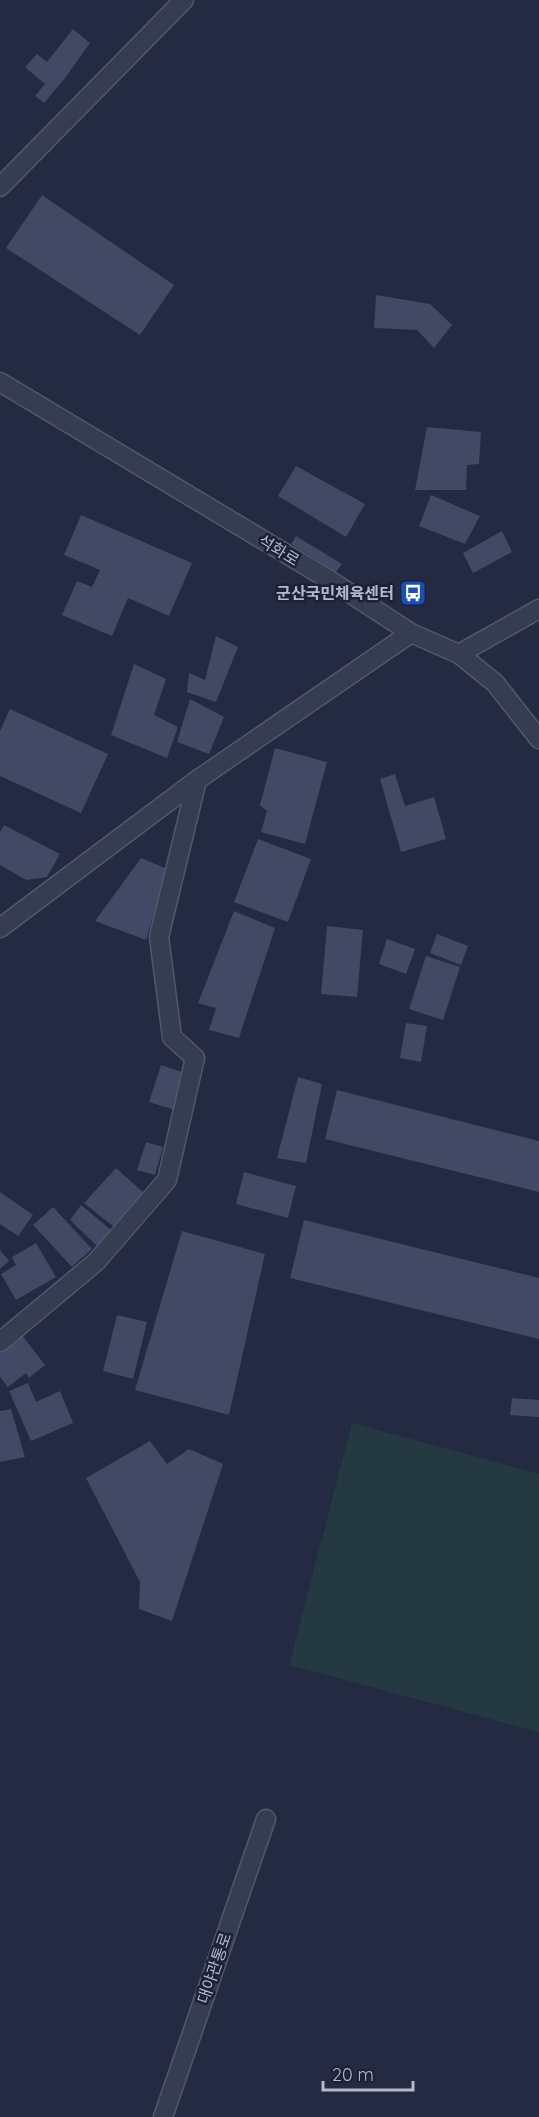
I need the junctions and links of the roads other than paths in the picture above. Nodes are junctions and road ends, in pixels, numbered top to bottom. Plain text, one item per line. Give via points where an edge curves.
1 (184, 0) edge
2 (0, 187) edge
3 (0, 382) edge
4 (539, 609) edge
5 (411, 633) junction
6 (459, 654) junction
7 (539, 739) edge
8 (197, 780) junction
9 (0, 928) edge
10 (0, 1342) edge
11 (266, 1820) dead end
12 (163, 2117) edge

1 - 2 street
3 - 5 street, 석화로
4 - 6 street
5 - 6 street, 석화로
5 - 8 street
6 - 7 street, 석화로 via 495,683
8 - 9 street
8 - 10 street via 159,938 172,1037 195,1058 167,1180 96,1262
11 - 12 street, 대야관통로

